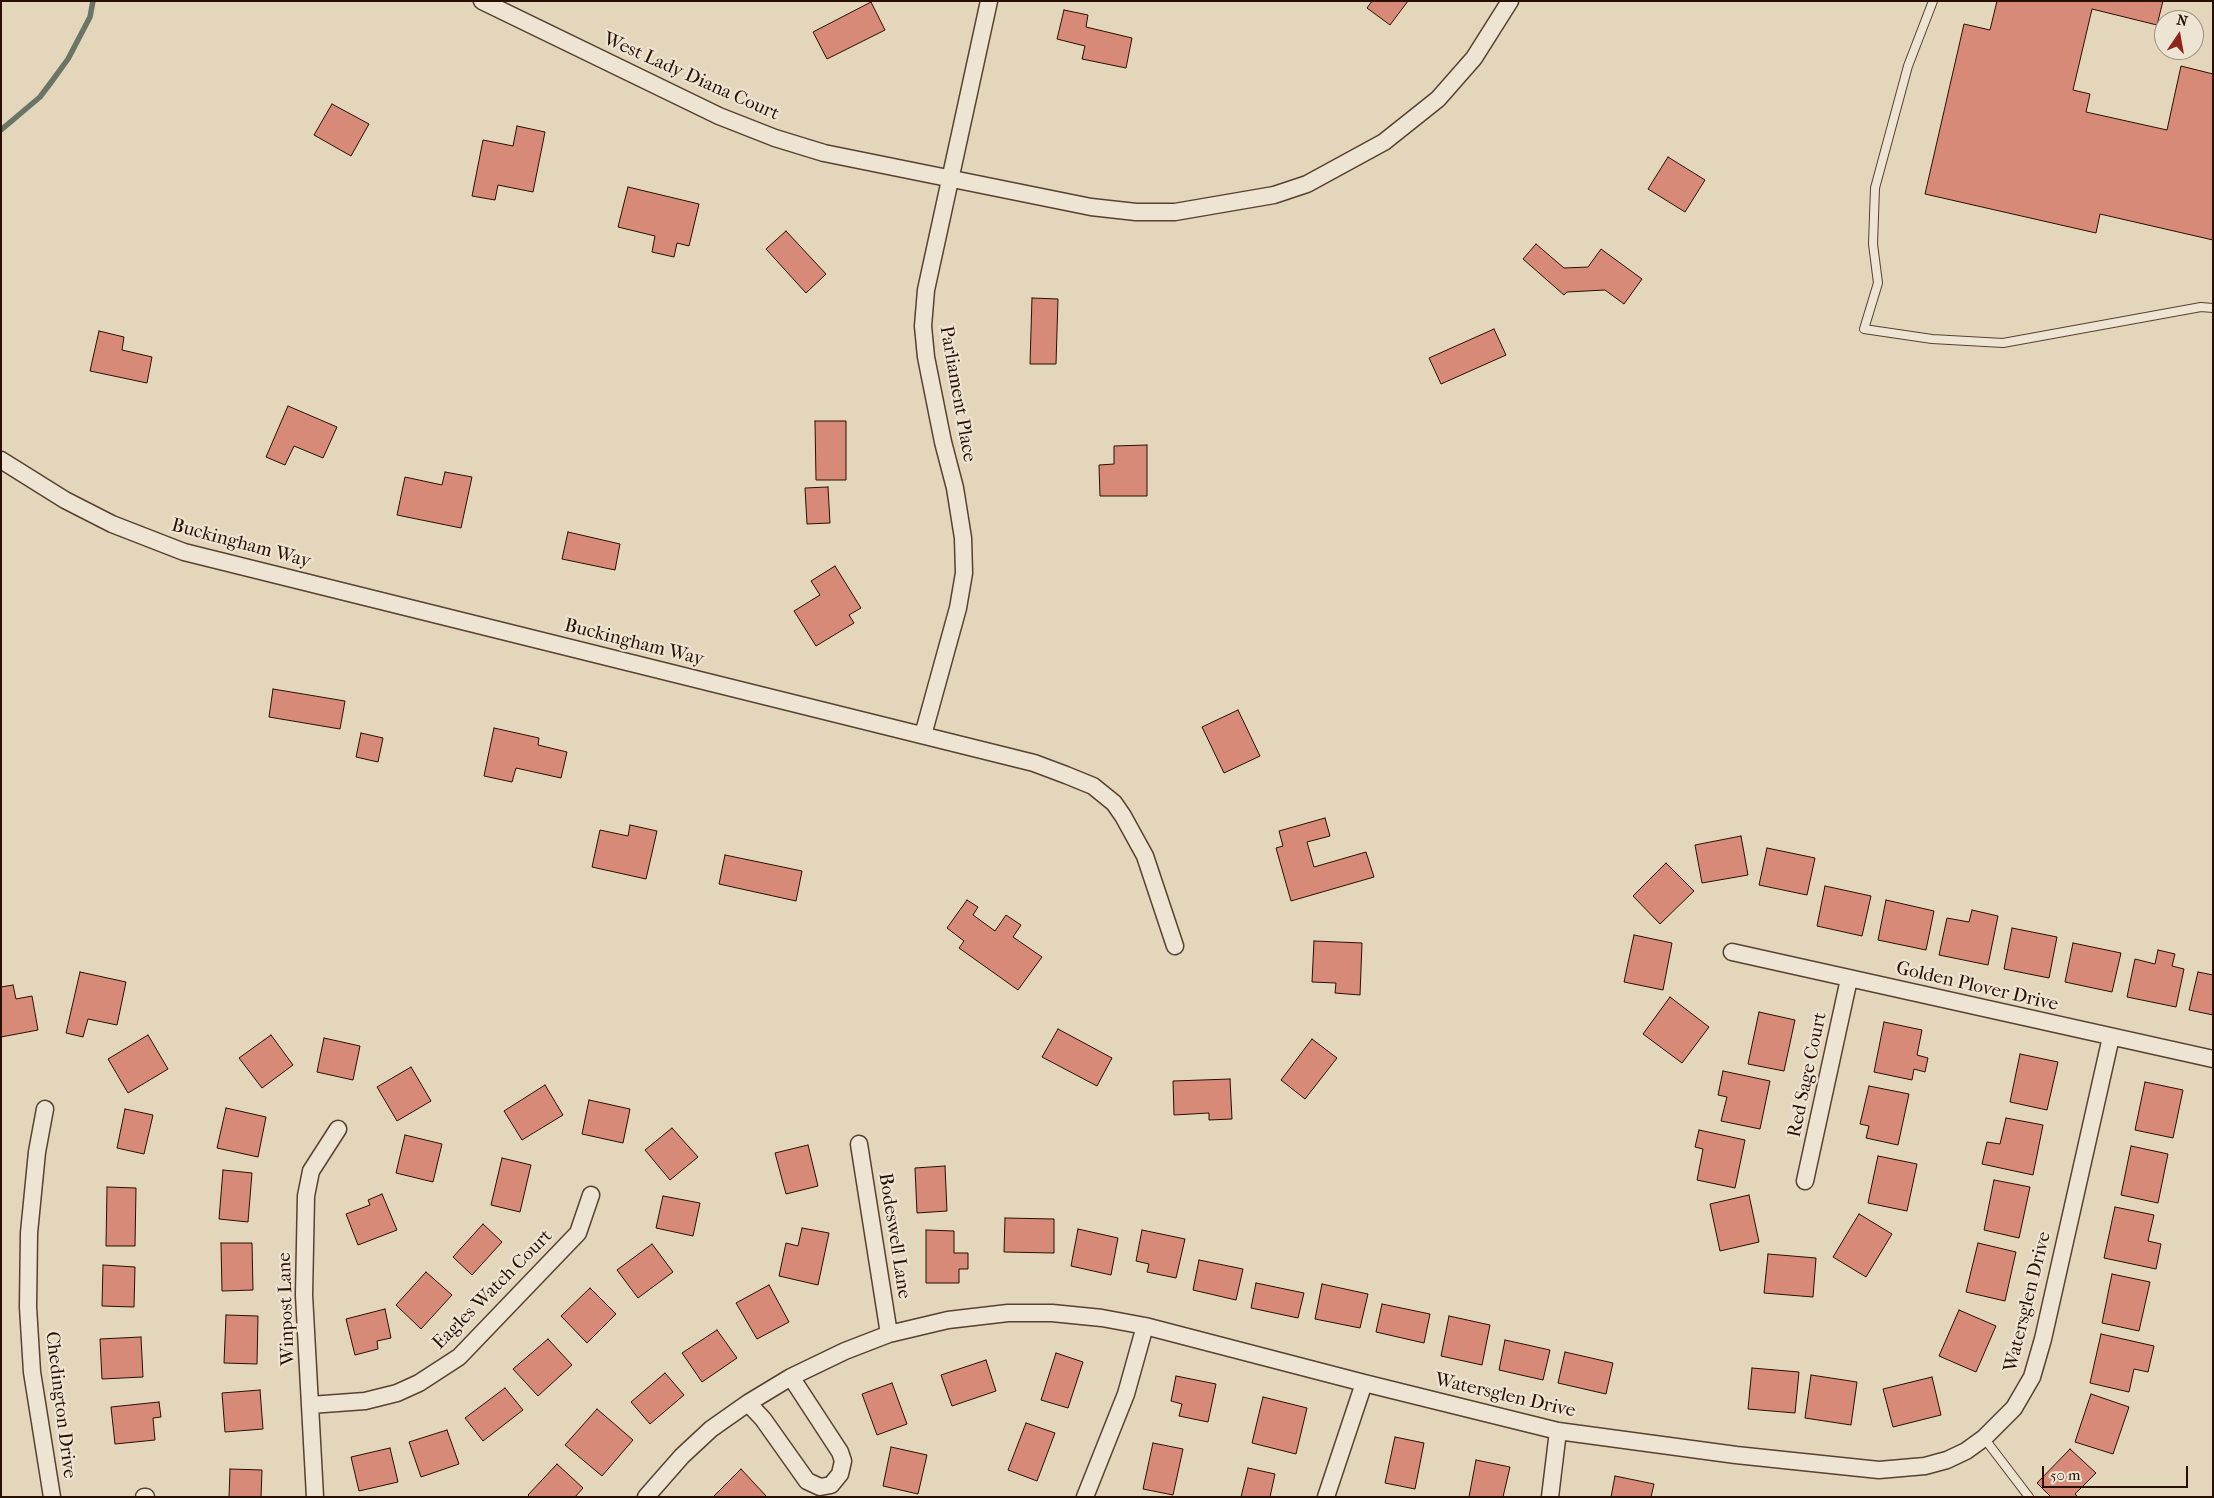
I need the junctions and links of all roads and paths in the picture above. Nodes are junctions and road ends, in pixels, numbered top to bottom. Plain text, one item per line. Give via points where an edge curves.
1 (482, 1) edge
2 (989, 1) edge
3 (1510, 1) edge
4 (1933, 1) edge
5 (950, 178) junction
6 (2213, 308) edge
7 (1, 460) edge
8 (923, 736) junction
9 (1175, 946) dead end
10 (1732, 952) dead end
11 (1850, 979) junction
12 (2111, 1038) junction
13 (2213, 1059) edge
14 (45, 1109) dead end
15 (338, 1129) dead end
16 (859, 1144) dead end
17 (1805, 1181) dead end
18 (592, 1195) dead end
19 (1145, 1326) junction
20 (889, 1334) junction
21 (791, 1377) junction
22 (1364, 1383) junction
23 (748, 1403) junction
24 (310, 1405) junction
25 (1558, 1431) junction
26 (1984, 1438) junction
27 (52, 1497) edge
28 (314, 1497) edge
29 (646, 1497) edge
30 (1085, 1497) edge
31 (1326, 1497) edge
32 (1550, 1497) edge
33 (2028, 1497) edge

1 - 5 street, West Lady Diana Court via 745,127 824,153
2 - 5 street, Parliament Place
3 - 5 street, West Lady Diana Court via 1474,58 1438,99 1384,142 1307,184 1274,195 1175,212 1136,212 1091,207
4 - 6 lane via 1908,66 1875,188 1873,244 1878,283 1864,330 1932,339 2003,343 2183,310
5 - 8 street, Parliament Place via 926,290 923,326 926,357 963,538 964,573 958,608
7 - 8 street, Buckingham Way via 65,500 112,524 184,552
8 - 9 street, Buckingham Way via 1034,763 1093,786 1114,803 1145,856
10 - 11 street, Golden Plover Drive
11 - 12 street, Golden Plover Drive
11 - 17 street, Red Sage Court
12 - 13 street, Golden Plover Drive
12 - 26 street, Watersglen Drive via 2032,1377 2014,1408
14 - 27 street, Chedington Drive via 37,1152 30,1232 28,1307 32,1372
15 - 24 street, Winpost Lane via 311,1171 306,1196 304,1295
16 - 20 street, Bodeswell Lane
18 - 24 street, Eagles Watch Court via 578,1233 460,1357 419,1384 397,1393 364,1401
19 - 20 street, Watersglen Drive via 1052,1313 1008,1313 948,1320
19 - 22 street, Watersglen Drive
19 - 30 street via 1126,1394
20 - 21 street, Watersglen Drive
21 - 23 street, Watersglen Drive
21 - 23 street via 840,1452 840,1474 831,1485 820,1487 807,1481
22 - 25 street, Watersglen Drive
22 - 31 street
23 - 29 street, Watersglen Drive via 711,1429
24 - 28 street, Winpost Lane
25 - 26 street, Watersglen Drive via 1879,1470 1925,1466 1947,1460
25 - 32 street
26 - 33 lane

